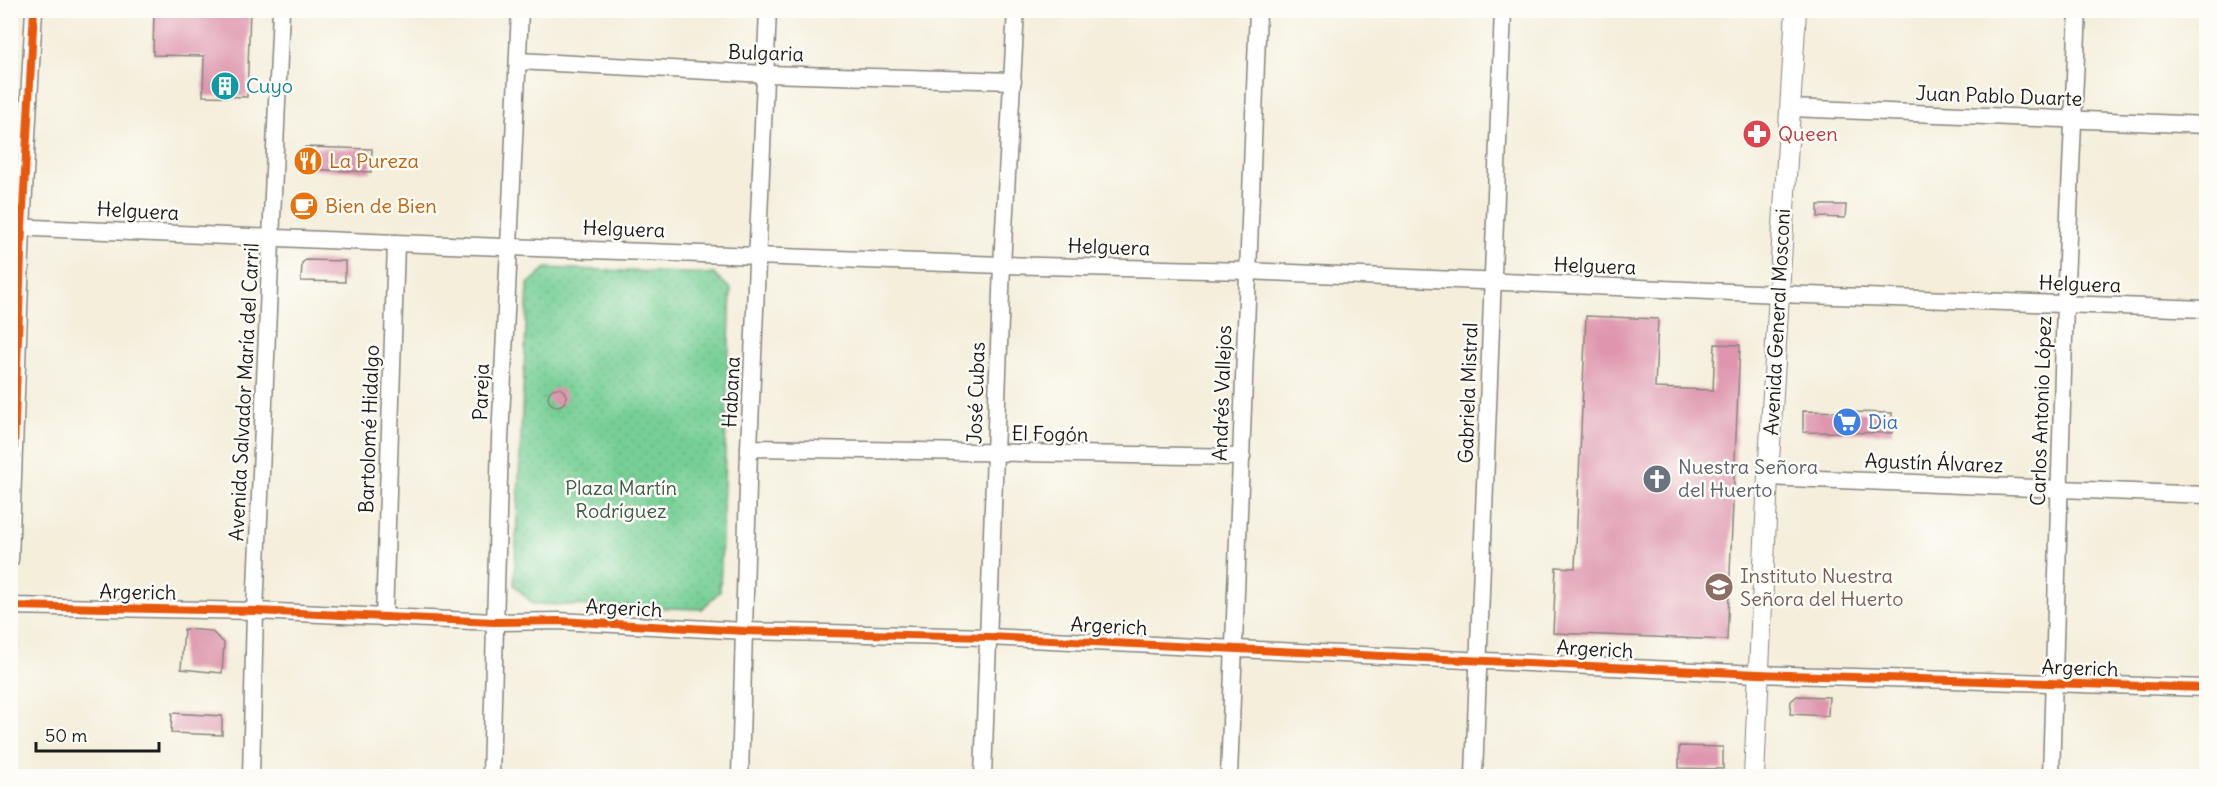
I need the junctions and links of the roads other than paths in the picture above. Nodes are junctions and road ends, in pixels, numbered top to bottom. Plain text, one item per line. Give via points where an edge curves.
1 (34, 10) edge
2 (281, 10) edge
3 (520, 10) edge
4 (768, 10) edge
5 (1016, 10) edge
6 (1258, 10) edge
7 (1503, 10) edge
8 (1796, 10) edge
9 (2078, 10) edge
10 (518, 61) junction
11 (766, 74) junction
12 (1013, 81) junction
13 (1790, 108) junction
14 (2073, 120) junction
15 (2206, 125) edge
16 (16, 227) edge
17 (272, 238) junction
18 (396, 243) junction
19 (508, 247) junction
20 (758, 255) junction
21 (1002, 265) junction
22 (1247, 271) junction
23 (1493, 283) junction
24 (1779, 294) junction
25 (2065, 304) junction
26 (2206, 309) edge
27 (749, 448) junction
28 (995, 454) junction
29 (1242, 457) junction
30 (1768, 477) junction
31 (2060, 490) junction
32 (2206, 495) edge
33 (10, 560) edge
34 (10, 606) edge
35 (255, 611) junction
36 (384, 618) junction
37 (494, 622) junction
38 (745, 631) junction
39 (988, 637) junction
40 (1233, 649) junction
41 (1478, 660) junction
42 (1758, 674) junction
43 (2052, 684) junction
44 (2206, 688) edge
45 (251, 777) edge
46 (491, 777) edge
47 (740, 777) edge
48 (983, 777) edge
49 (1229, 777) edge
50 (1474, 777) edge
51 (1754, 777) edge
52 (2050, 777) edge

1 - 16 street
2 - 17 street, Avenida Salvador María del Carril
3 - 10 street, Pareja
4 - 11 street, Habana
5 - 12 street, José Cubas
6 - 22 street, Andrés Vallejos
7 - 23 street, Gabriela Mistral
8 - 13 main road, Avenida General Mosconi
9 - 14 street, Carlos Antonio López
10 - 11 street, Bulgaria
10 - 19 street, Pareja
11 - 12 street, Bulgaria
11 - 20 street, Habana
12 - 21 street, José Cubas
13 - 14 street, Juan Pablo Duarte
13 - 24 main road, Avenida General Mosconi
14 - 15 street, Juan Pablo Duarte
14 - 25 street, Carlos Antonio López
16 - 17 street, Helguera
16 - 33 street
17 - 18 street, Helguera
17 - 35 street, Avenida Salvador María del Carril
18 - 19 street, Helguera
18 - 36 street, Bartolomé Hidalgo
19 - 20 street, Helguera
19 - 37 street, Pareja
20 - 21 street, Helguera
20 - 27 street, Habana
21 - 22 street, Helguera
21 - 28 street, José Cubas
22 - 23 street, Helguera
22 - 29 street, Andrés Vallejos
23 - 24 street, Helguera
23 - 41 street, Gabriela Mistral
24 - 25 street, Helguera
24 - 30 main road, Avenida General Mosconi
25 - 26 street, Helguera
25 - 31 street, Carlos Antonio López
27 - 28 street, El Fogón
27 - 38 street, Habana
28 - 29 street, El Fogón
28 - 39 street, José Cubas
29 - 40 street, Andrés Vallejos
30 - 31 street, Agustín Álvarez
30 - 42 main road, Avenida General Mosconi
31 - 32 street, Agustín Álvarez
31 - 43 street, Carlos Antonio López
34 - 35 street, Argerich
35 - 36 street, Argerich
35 - 45 street, Avenida Salvador María del Carril
36 - 37 street, Argerich
37 - 38 street, Argerich via 558,621
37 - 46 street, Pareja
38 - 39 street, Argerich
38 - 47 street, Habana
39 - 40 street, Argerich
39 - 48 street, José Cubas
40 - 41 street, Argerich
40 - 49 street, Andrés Vallejos
41 - 42 street, Argerich
41 - 50 street, Gabriela Mistral
42 - 43 street, Argerich
42 - 51 main road, Avenida General Mosconi
43 - 44 street, Argerich
43 - 52 street, Carlos Antonio López

